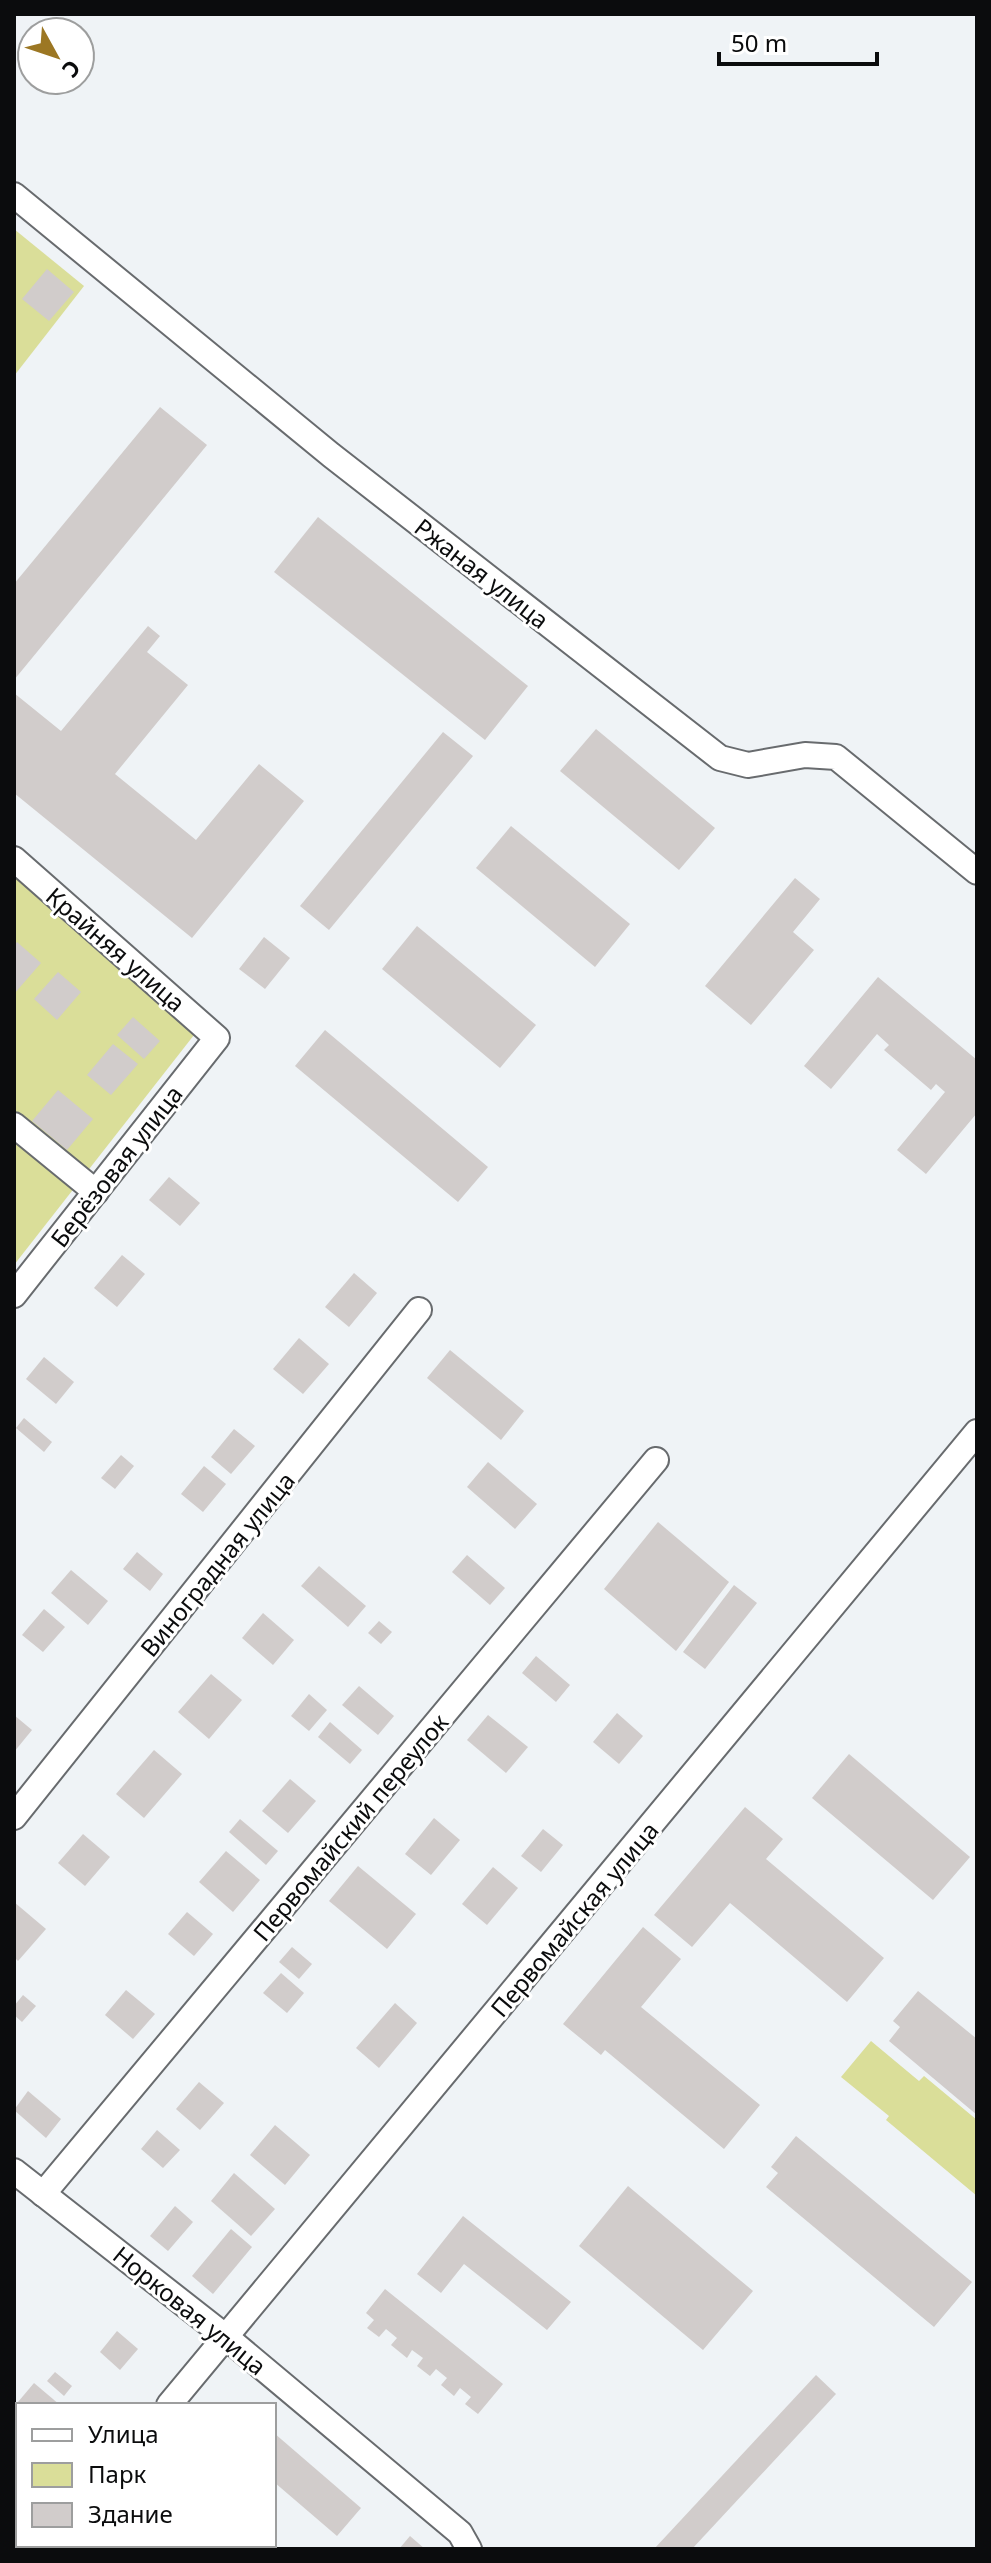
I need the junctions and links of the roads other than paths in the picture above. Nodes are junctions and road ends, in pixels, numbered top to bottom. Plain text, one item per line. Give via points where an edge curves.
1 (14, 195) edge
2 (14, 859) edge
3 (977, 872) edge
4 (217, 1038) joint
5 (14, 1125) edge
6 (96, 1192) junction
7 (14, 1295) edge
8 (419, 1310) dead end
9 (977, 1432) edge
10 (656, 1460) dead end
11 (14, 1817) edge
12 (14, 2171) edge
13 (43, 2194) junction
14 (226, 2337) junction
15 (171, 2403) edge
16 (469, 2549) edge

1 - 3 street, Ржаная улица via 337,459 720,758 748,765 805,755 836,757
2 - 4 street, Крайняя улица
4 - 6 street, Берёзовая улица
5 - 6 street
6 - 7 street, Берёзовая улица
8 - 11 street, Виноградная улица
9 - 14 street, Первомайская улица
10 - 13 street, Первомайский переулок
12 - 13 street, Норковая улица
13 - 14 street, Норковая улица
14 - 15 street, Первомайская улица
14 - 16 street, Норковая улица via 460,2533

